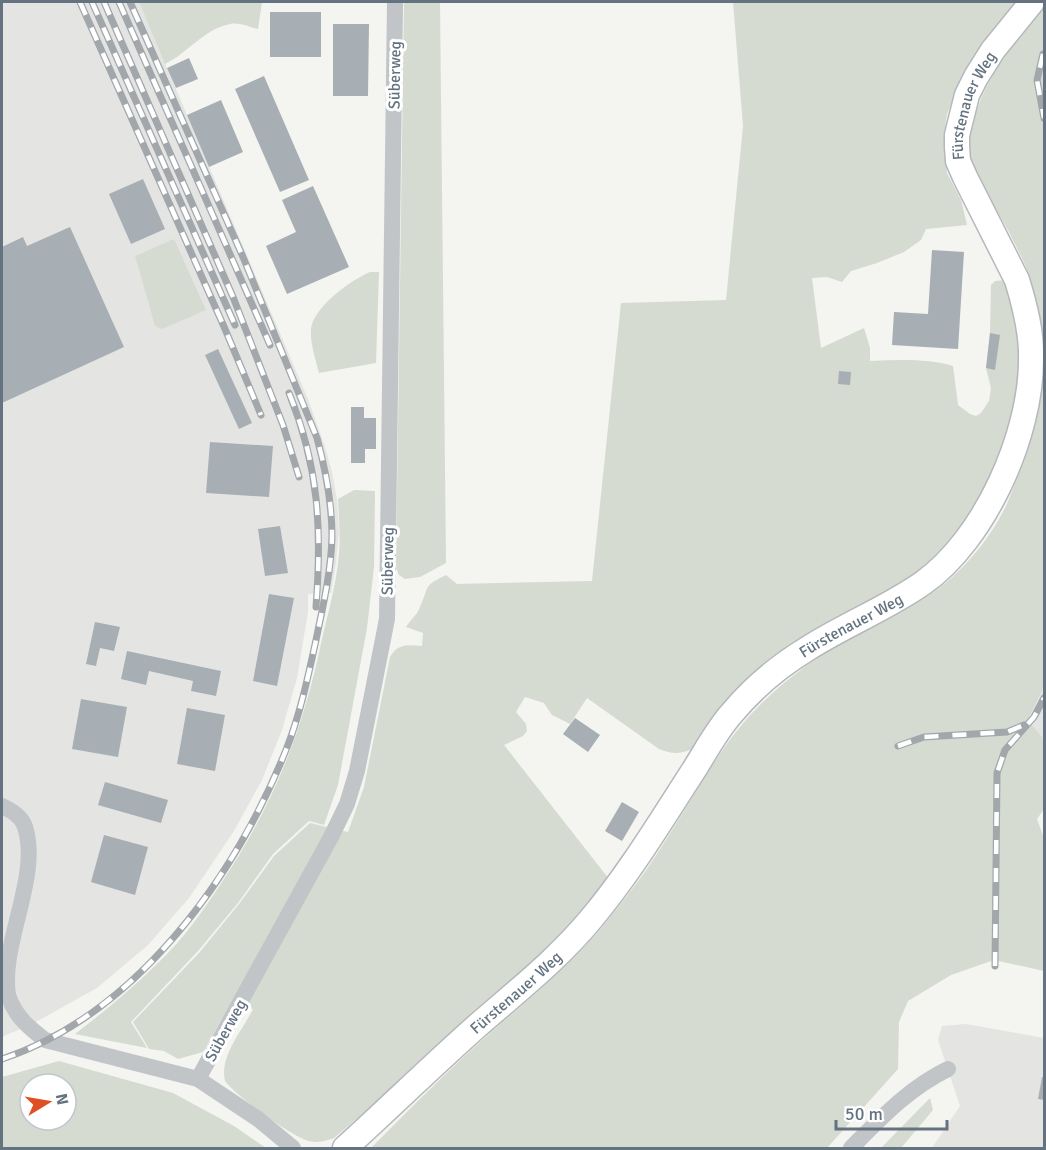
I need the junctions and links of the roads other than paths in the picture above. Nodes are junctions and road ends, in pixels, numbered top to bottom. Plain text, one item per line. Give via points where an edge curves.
1 (395, 2) edge
2 (1032, 2) edge
3 (2, 806) edge
4 (948, 1069) dead end
5 (198, 1079) junction
6 (293, 1149) edge
7 (345, 1149) edge
8 (851, 1149) edge

1 - 5 street, Süberweg via 387,619 347,804
2 - 7 street, Fürstenauer Weg via 976,77 957,135 958,161 1017,280 1030,346 1029,387 1023,416 990,506 937,572 800,653 747,696 715,736 642,850 591,920
3 - 5 street, Süberweg via 13,811 25,825 28,848 5,971 7,992 15,1011 45,1040
4 - 8 street via 896,1103
5 - 6 street, Süberweg via 258,1119

